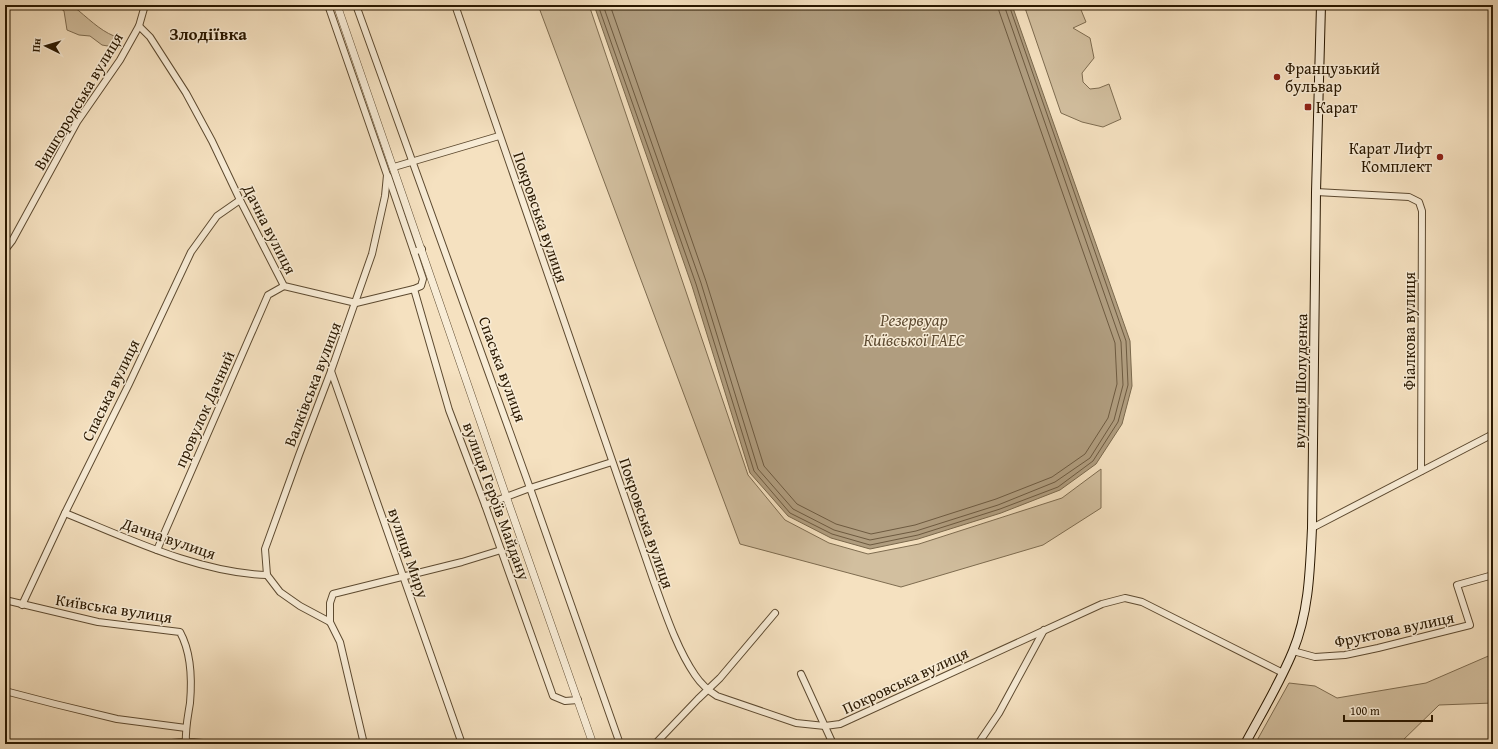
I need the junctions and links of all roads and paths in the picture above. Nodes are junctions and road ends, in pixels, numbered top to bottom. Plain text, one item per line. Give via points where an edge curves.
1 (145, 5) edge
2 (328, 5) edge
3 (337, 5) edge
4 (356, 5) edge
5 (455, 5) edge
6 (1321, 5) edge
7 (139, 26) junction
8 (348, 34) junction
9 (339, 37) junction
10 (499, 136) junction
11 (413, 161) junction
12 (394, 167) junction
13 (387, 175) junction
14 (1316, 192) junction
15 (240, 200) junction
16 (422, 249) junction
17 (5, 250) edge
18 (414, 252) junction
19 (284, 286) junction
20 (414, 289) junction
21 (356, 303) junction
22 (331, 371) junction
23 (1493, 434) edge
24 (612, 462) junction
25 (1421, 471) junction
26 (530, 488) junction
27 (506, 496) junction
28 (485, 505) junction
29 (65, 513) junction
30 (1312, 528) junction
31 (156, 550) junction
32 (501, 550) junction
33 (267, 575) junction
34 (1493, 575) edge
35 (404, 577) junction
36 (5, 600) edge
37 (22, 605) junction
38 (775, 613) dead end
39 (330, 622) junction
40 (1044, 630) junction
41 (1293, 651) junction
42 (1283, 673) junction
43 (801, 674) dead end
44 (708, 690) junction
45 (5, 691) edge
46 (578, 700) junction
47 (825, 726) junction
48 (186, 728) junction
49 (186, 743) junction
50 (172, 744) edge
51 (203, 744) edge
52 (364, 744) edge
53 (462, 744) edge
54 (593, 744) edge
55 (620, 744) edge
56 (655, 744) edge
57 (833, 744) edge
58 (978, 744) edge
59 (1245, 744) edge

1 - 7 street, Вишгородська вулиця
2 - 9 street, Валківська вулиця
3 - 8 street
4 - 11 street, Спаська вулиця
5 - 10 street, Покровська вулиця
6 - 14 main road, вулиця Шолуденка
7 - 15 street, Дачна вулиця via 150,37 186,93 212,140
7 - 17 street, Вишгородська вулиця via 120,60 77,122
8 - 9 street
8 - 12 street
9 - 13 street, Валківська вулиця
10 - 11 street
10 - 24 street, Покровська вулиця
11 - 12 street
11 - 26 street, Спаська вулиця
12 - 16 street
13 - 18 street
13 - 21 street, Валківська вулиця via 372,254
14 - 25 street, Фіалкова вулиця via 1409,197 1419,202 1422,211
14 - 30 main road, вулиця Шолуденка
15 - 19 street, Дачна вулиця
15 - 29 street, Спаська вулиця via 217,216 191,252
16 - 18 street
16 - 27 street
18 - 20 street via 423,279 421,286
19 - 21 street, Дачна вулиця
19 - 31 street, провулок Дачний via 268,295
20 - 21 street, Дачна вулиця
20 - 28 street, вулиця Героїв Майдану via 449,410
21 - 22 street, Валківська вулиця
22 - 33 street, Валківська вулиця via 265,549
22 - 35 street, вулиця Миру
23 - 25 street
24 - 26 street
24 - 44 street, Покровська вулиця via 671,627 695,676
25 - 30 street
26 - 27 street
26 - 55 street, Спаська вулиця
27 - 28 street
27 - 46 street
28 - 32 street, вулиця Героїв Майдану
29 - 31 street, Дачна вулиця
29 - 37 street, Спаська вулиця
30 - 41 main road, вулиця Шолуденка via 1307,600
31 - 33 street, Дачна вулиця via 225,570
32 - 35 street
32 - 46 street, вулиця Героїв Майдану via 553,696 565,701
33 - 39 street via 280,592
34 - 41 street, Фруктова вулиця via 1457,585 1470,625 1345,655 1315,657
35 - 39 street via 333,594 330,603
35 - 53 street, вулиця Миру
36 - 37 street, Київська вулиця
37 - 48 street, Київська вулиця via 98,622 180,632 186,643 191,674
38 - 44 street
39 - 52 street via 340,642
40 - 42 street, Покровська вулиця via 1102,604 1125,598 1131,599 1142,602
40 - 47 street, Покровська вулиця via 840,724
40 - 58 street via 999,713
41 - 42 main road, вулиця Шолуденка
42 - 59 main road, вулиця Шолуденка
43 - 47 street
44 - 47 street, Покровська вулиця via 717,696 796,723
44 - 56 street
45 - 48 street via 117,719
46 - 54 street
47 - 57 street
48 - 49 street, Київська вулиця
49 - 50 main road
49 - 51 main road

